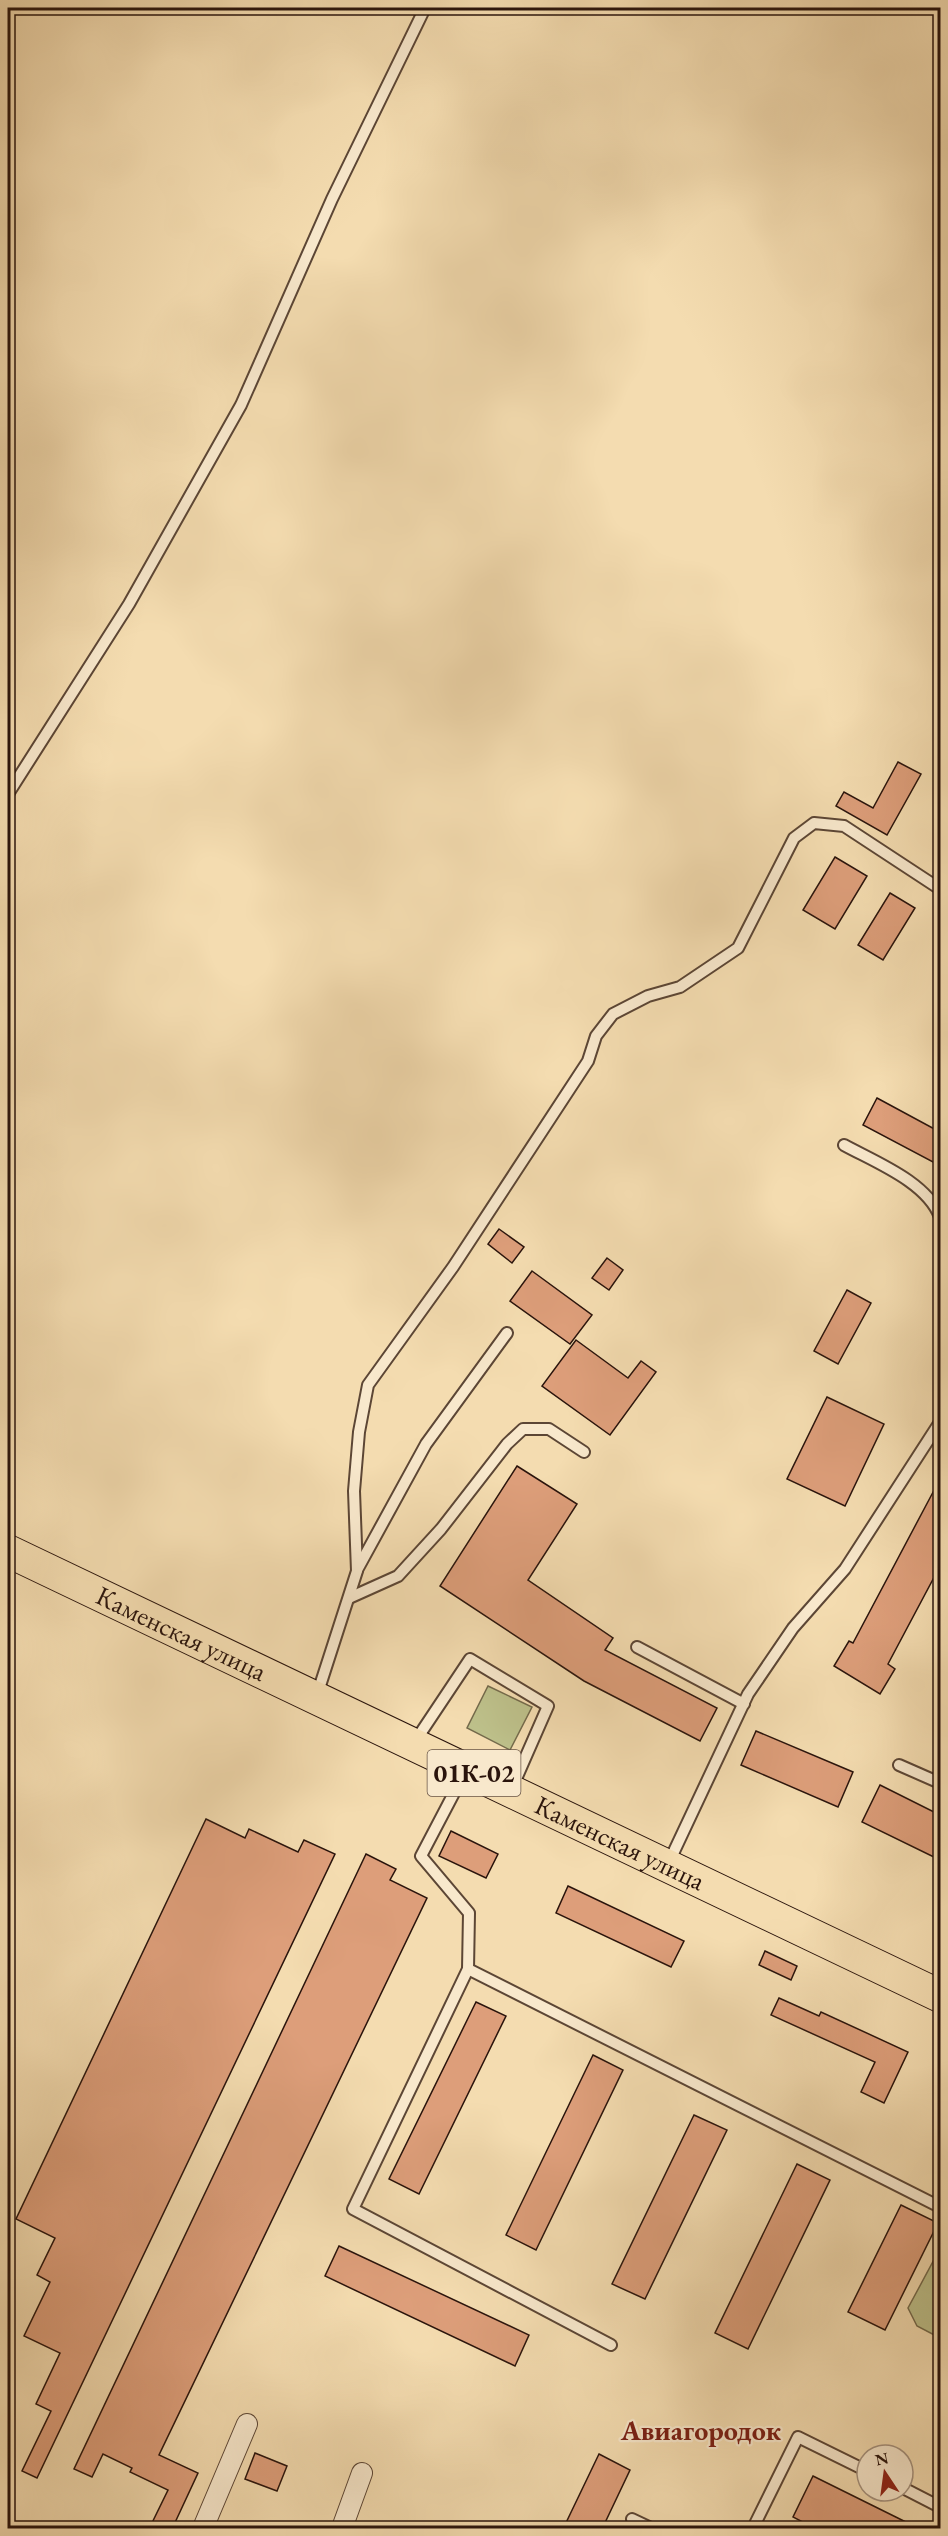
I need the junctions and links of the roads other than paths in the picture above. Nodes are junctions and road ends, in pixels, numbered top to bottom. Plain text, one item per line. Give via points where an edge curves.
1 (425, 8) edge
2 (8, 794) edge
3 (940, 889) edge
4 (844, 1145) dead end
5 (940, 1217) edge
6 (507, 1333) dead end
7 (940, 1422) edge
8 (584, 1452) dead end
9 (8, 1551) edge
10 (357, 1571) junction
11 (349, 1598) junction
12 (637, 1647) dead end
13 (316, 1698) junction
14 (744, 1704) junction
15 (412, 1744) junction
16 (899, 1765) dead end
17 (466, 1769) junction
18 (940, 1784) edge
19 (510, 1791) junction
20 (668, 1865) junction
21 (468, 1969) junction
22 (940, 1996) edge
23 (940, 2207) edge
24 (611, 2345) dead end
25 (247, 2424) dead end
26 (855, 2465) edge
27 (362, 2473) dead end
28 (915, 2494) edge
29 (940, 2507) edge
30 (632, 2519) dead end
31 (203, 2529) edge
32 (342, 2529) edge
33 (651, 2529) edge
34 (753, 2529) edge

1 - 2 lane via 332,199 241,405 129,604
3 - 10 lane via 844,826 814,823 794,838 738,948 680,987 648,996 613,1014 597,1036 588,1061 459,1257 368,1385 354,1491
4 - 5 lane via 911,1181 938,1209
6 - 10 lane via 426,1444
7 - 14 lane via 845,1569 793,1628
8 - 11 lane via 549,1429 523,1429 398,1576
9 - 13 main road, Каменская улица / 01К-02
10 - 11 lane
11 - 13 lane
12 - 14 lane
13 - 15 main road, Каменская улица / 01К-02
14 - 20 lane
15 - 17 main road, Каменская улица / 01К-02
15 - 19 lane via 470,1659 548,1706
16 - 18 lane
17 - 19 main road, Каменская улица / 01К-02
17 - 21 lane via 421,1857 469,1913
19 - 20 main road, Каменская улица / 01К-02
20 - 22 main road, Каменская улица / 01К-02
21 - 23 lane
21 - 24 lane via 353,2209
25 - 31 street
26 - 34 lane via 798,2437
27 - 32 street
28 - 29 lane
30 - 33 lane

